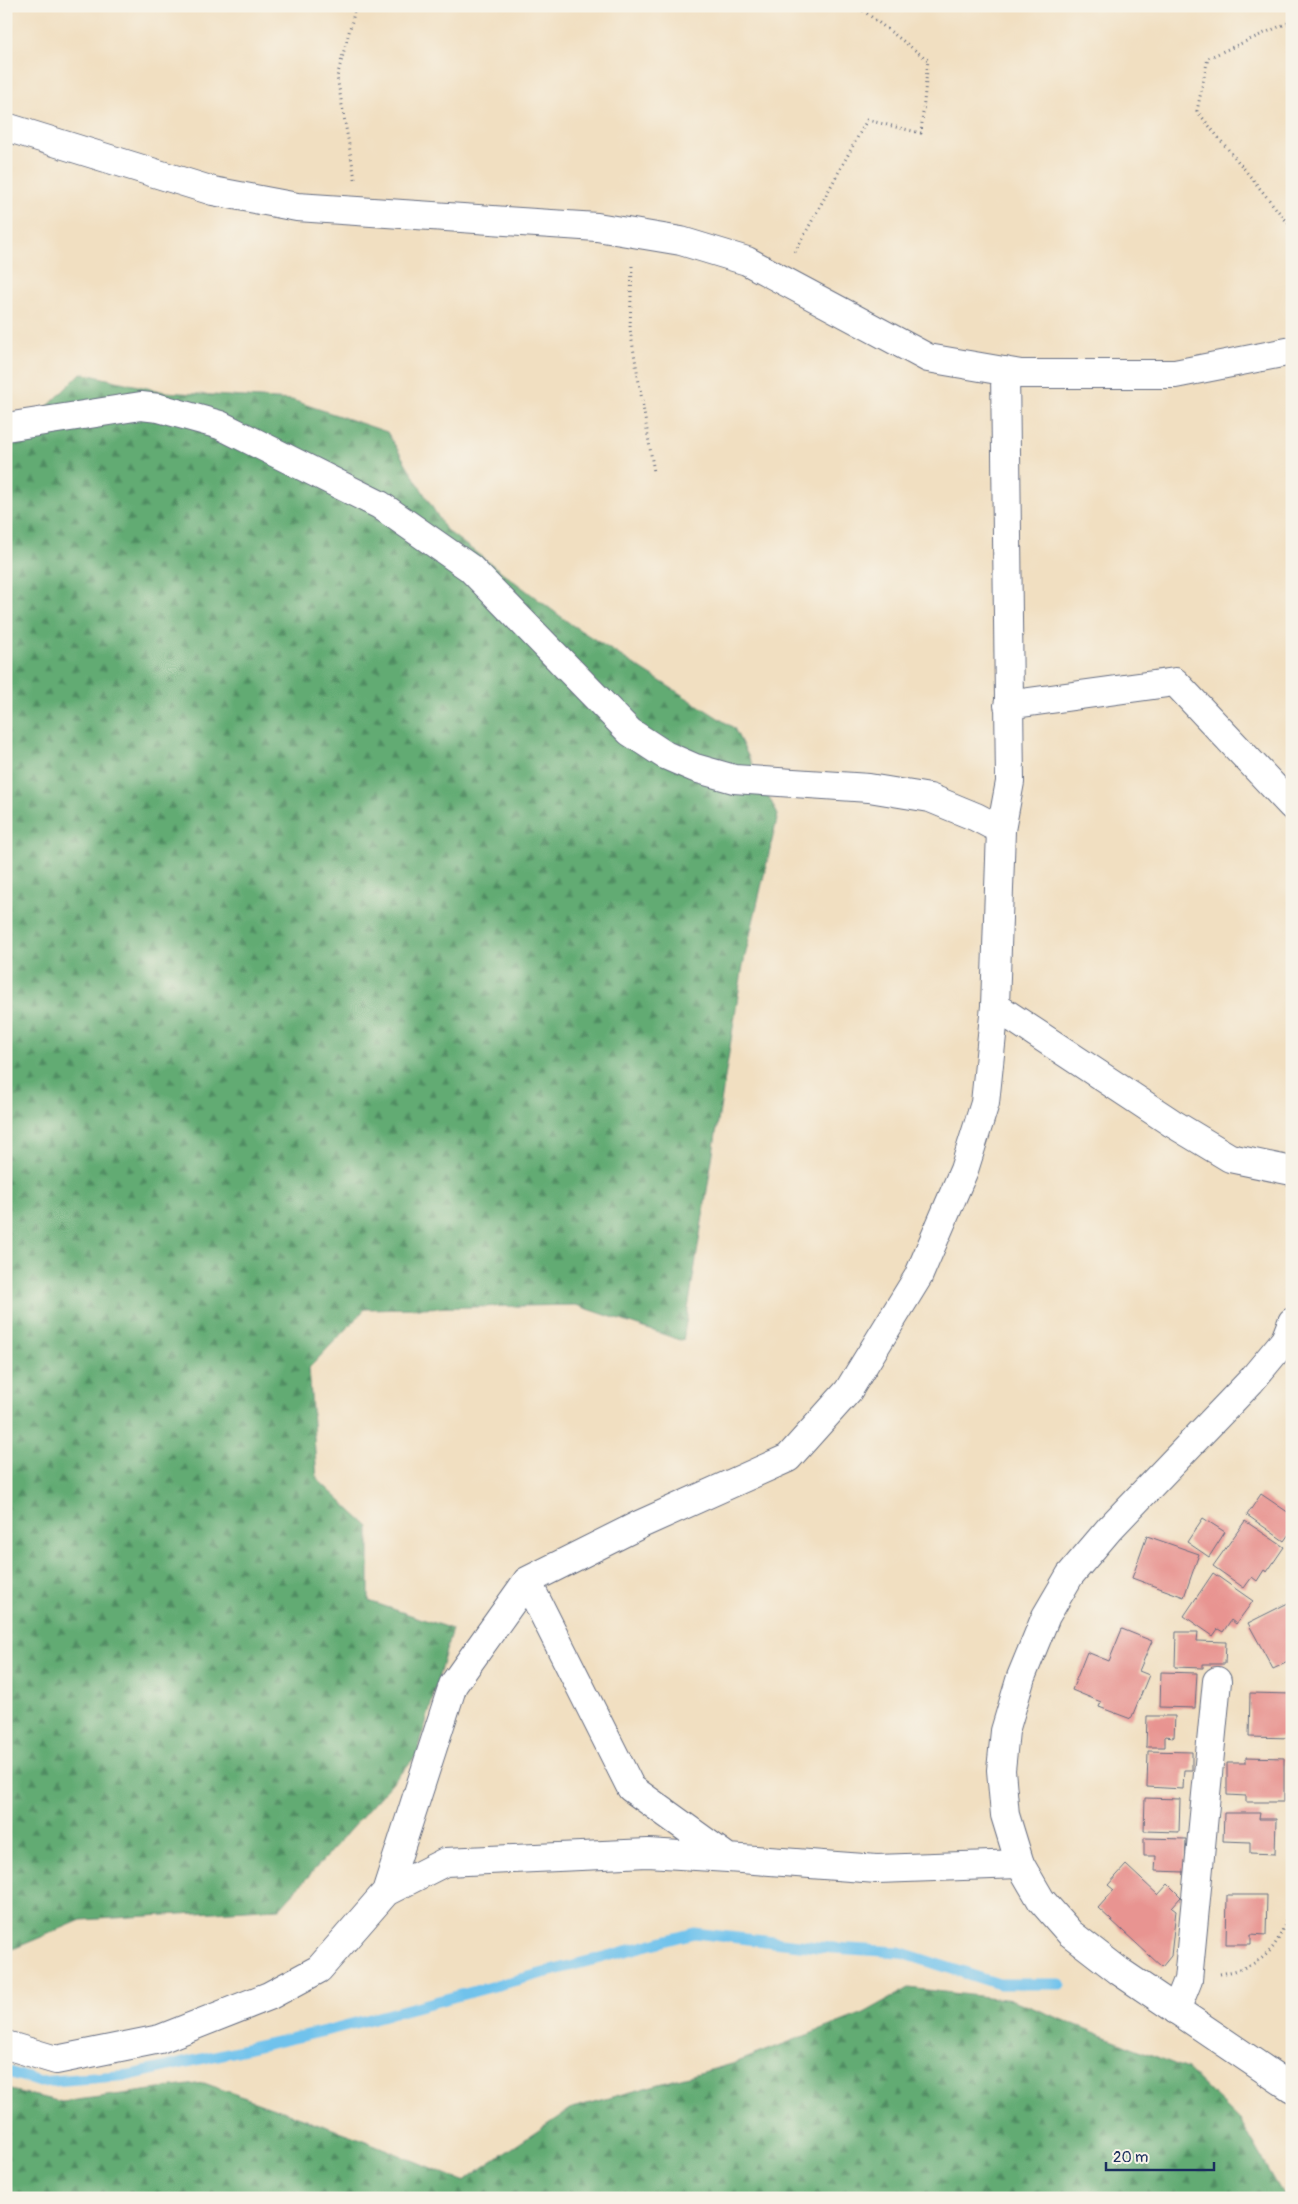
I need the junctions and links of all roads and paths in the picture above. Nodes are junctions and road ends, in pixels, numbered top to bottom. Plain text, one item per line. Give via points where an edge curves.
1 (356, 6) edge
2 (857, 6) edge
3 (1292, 21) edge
4 (6, 127) edge
5 (360, 211) junction
6 (1292, 228) edge
7 (633, 233) junction
8 (780, 278) junction
9 (1292, 351) edge
10 (1005, 371) junction
11 (6, 427) edge
12 (654, 472) dead end
13 (1008, 705) junction
14 (1292, 806) edge
15 (1001, 830) junction
16 (995, 1006) junction
17 (1292, 1171) edge
18 (1292, 1322) edge
19 (528, 1581) junction
20 (1217, 1681) dead end
21 (728, 1858) junction
22 (1020, 1864) junction
23 (386, 1892) junction
24 (1292, 1894) edge
25 (1188, 1980) junction
26 (1176, 2010) junction
27 (6, 2045) edge
28 (1292, 2088) edge

1 - 5 path via 337,77
2 - 8 path via 928,60 921,133 867,120
3 - 6 path via 1208,58 1197,111
4 - 5 street via 213,191 297,207
5 - 7 street via 597,227
7 - 8 street via 681,241 747,261
7 - 12 path via 630,329
8 - 10 street via 928,358
9 - 10 street via 1175,374 1021,374
10 - 13 street
11 - 15 street via 141,406 220,425 380,505 470,568 630,732 665,754 695,768 734,779 870,788 930,798
13 - 14 street via 1175,682
13 - 15 street via 1010,782
15 - 16 street
16 - 17 street via 1230,1158
16 - 19 street via 985,1103 964,1170 918,1277 848,1391 788,1458 641,1524
18 - 22 street via 1286,1340 1251,1381 1110,1528 1070,1575 1046,1616 1021,1677 1005,1731 1001,1770 1005,1815
19 - 21 street via 632,1788
19 - 23 street via 453,1686
20 - 25 street
21 - 22 street via 876,1869
21 - 23 street via 648,1853 445,1862
22 - 26 street via 1042,1900 1070,1933 1118,1971
23 - 27 street via 320,1969 269,1996 160,2039 56,2060
24 - 25 path via 1288,1917 1275,1948 1254,1964 1241,1969
25 - 26 street
26 - 28 street

